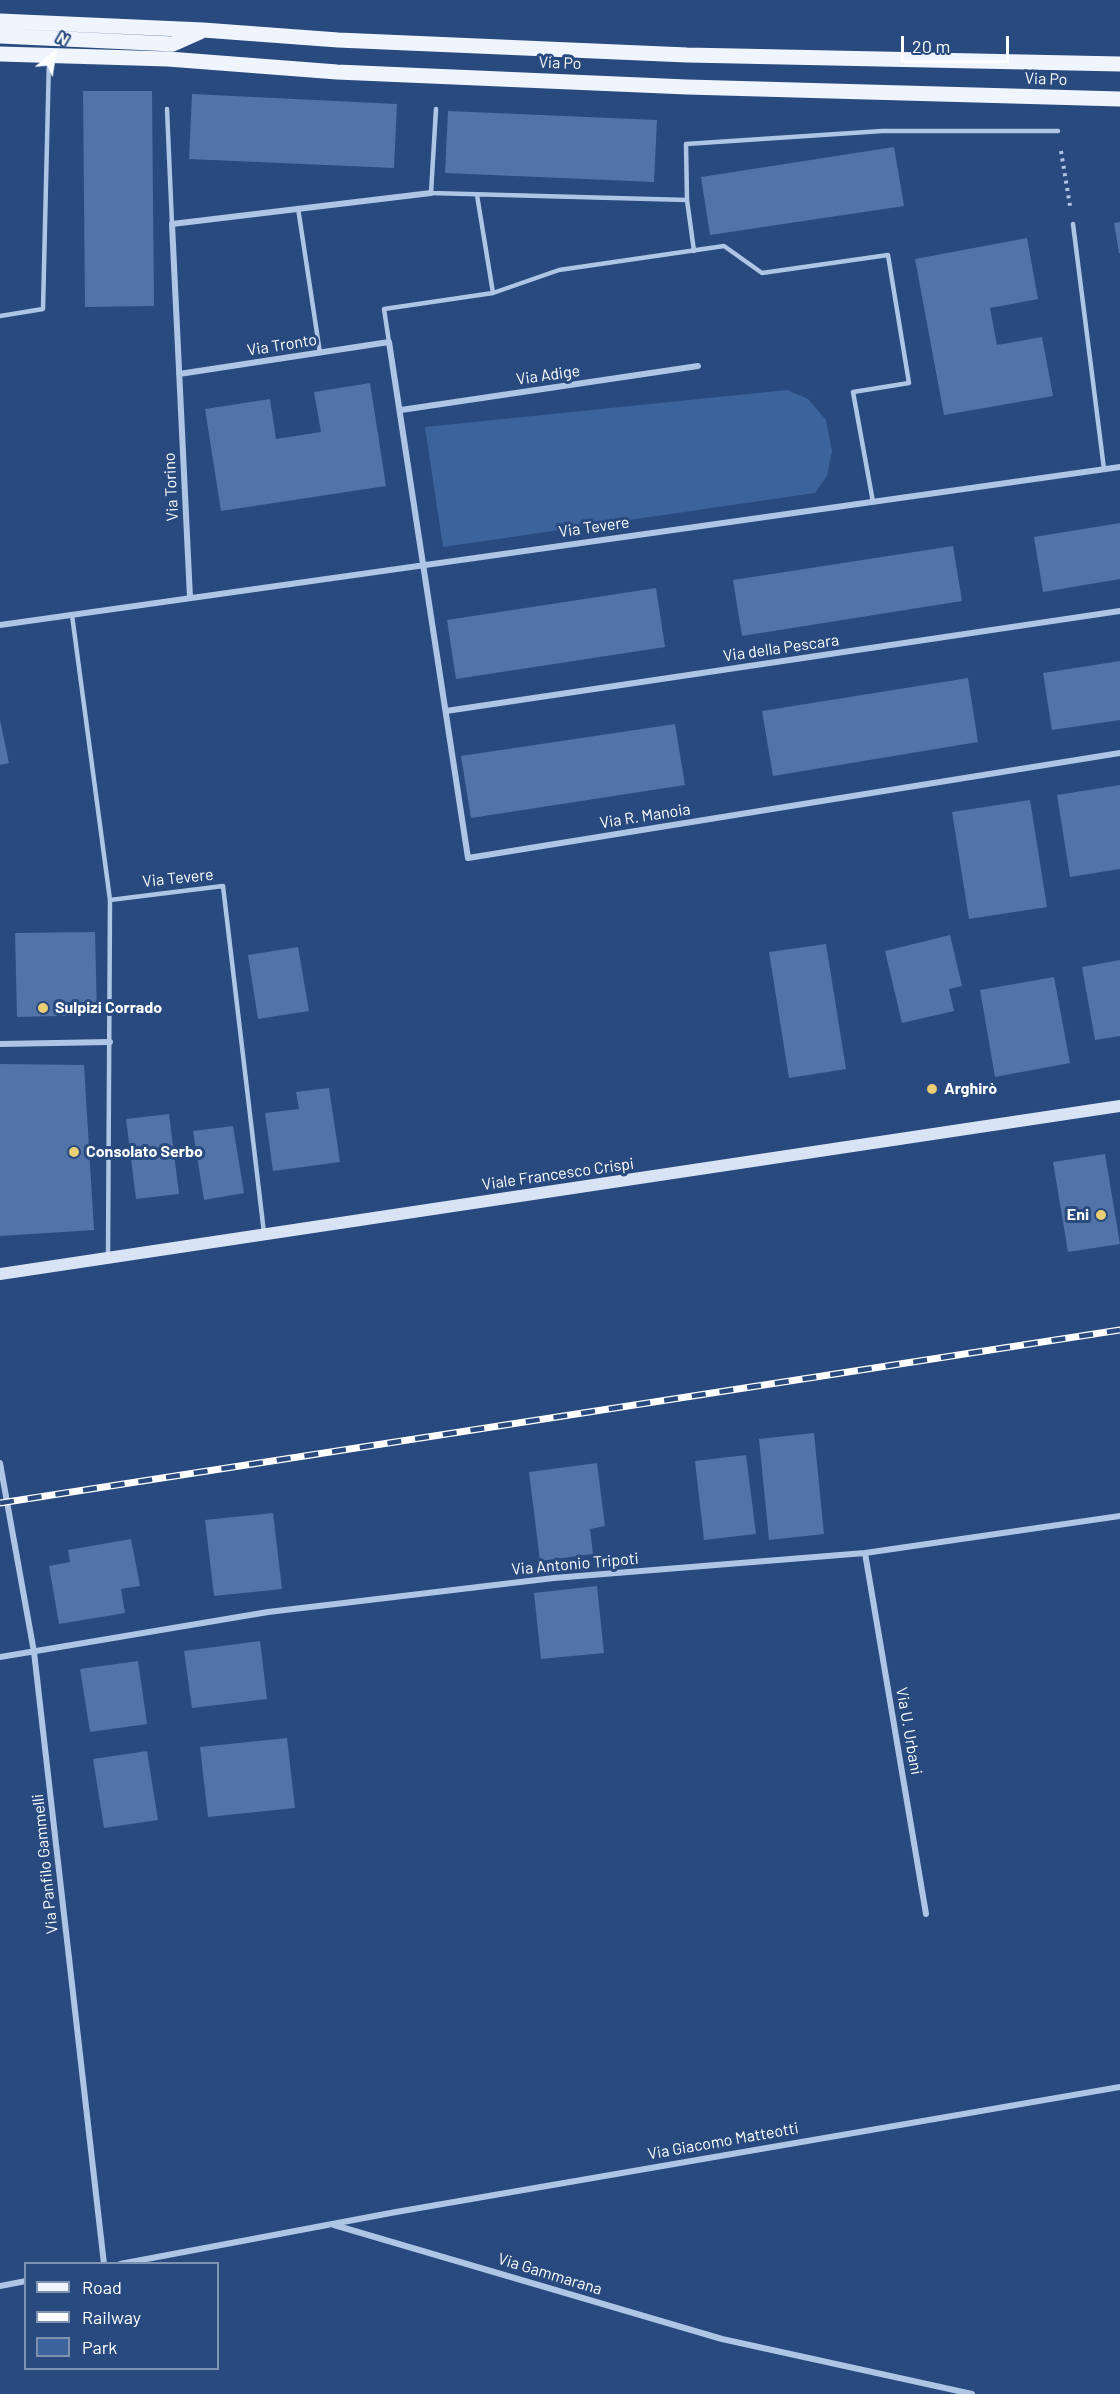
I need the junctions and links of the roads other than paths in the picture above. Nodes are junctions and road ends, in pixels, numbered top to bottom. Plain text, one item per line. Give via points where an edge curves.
1 (0, 21) edge
2 (203, 30) junction
3 (0, 36) edge
4 (0, 54) edge
5 (49, 56) junction
6 (1120, 64) edge
7 (1120, 99) edge
8 (167, 109) dead end
9 (436, 109) dead end
10 (1058, 131) road end
11 (431, 194) junction
12 (477, 195) junction
13 (687, 200) junction
14 (298, 208) junction
15 (172, 224) junction
16 (1072, 224) road end
17 (694, 251) junction
18 (494, 293) junction
19 (0, 316) edge
20 (389, 342) junction
21 (320, 353) junction
22 (698, 366) dead end
23 (179, 374) junction
24 (401, 410) junction
25 (1120, 467) edge
26 (1104, 469) junction
27 (873, 502) junction
28 (424, 565) junction
29 (190, 598) junction
30 (1120, 611) edge
31 (72, 615) junction
32 (0, 625) edge
33 (446, 711) junction
34 (1120, 753) edge
35 (110, 900) junction
36 (110, 1042) junction
37 (0, 1044) edge
38 (1120, 1106) edge
39 (264, 1234) junction
40 (108, 1258) junction
41 (0, 1274) edge
42 (0, 1462) edge
43 (1120, 1516) edge
44 (865, 1553) junction
45 (34, 1652) junction
46 (0, 1656) edge
47 (926, 1914) dead end
48 (1120, 2087) edge
49 (331, 2224) junction
50 (104, 2262) edge
51 (131, 2262) edge
52 (24, 2281) edge
53 (0, 2286) edge
54 (972, 2394) edge

1 - 2 main road, Via Po
2 - 3 main road via 173,44
2 - 6 main road, Via Po via 338,40 687,55
4 - 5 main road, Via Po
5 - 7 main road, Via Po via 652,85
5 - 19 lane via 43,309
8 - 15 lane
9 - 11 lane
10 - 13 lane via 882,131 687,144
11 - 12 lane
11 - 14 street
12 - 13 lane
12 - 18 lane
13 - 17 lane
14 - 15 street
14 - 21 lane
15 - 23 street, Via Torino
16 - 26 lane
17 - 18 lane via 559,270
17 - 27 lane via 724,246 762,273 888,255 909,383 853,392
18 - 20 lane via 384,309
20 - 21 street, Via Tronto
20 - 24 street, Via R. Manoia
21 - 23 street, Via Tronto
22 - 24 street, Via Adige
23 - 29 street, Via Torino
24 - 28 street, Via R. Manoia
25 - 26 street, Via Tevere
26 - 27 street, Via Tevere
27 - 28 street, Via Tevere
28 - 29 street, Via Tevere
28 - 33 street, Via R. Manoia
29 - 31 street, Via Tevere
30 - 33 street, Via della Pescara
31 - 32 street, Via Tevere
31 - 35 lane
33 - 34 street, Via R. Manoia via 468,858
35 - 36 lane
35 - 39 lane, Via Tevere via 223,886
36 - 37 street
36 - 40 lane
38 - 39 street, Viale Francesco Crispi
39 - 40 street, Viale Francesco Crispi
40 - 41 street, Viale Francesco Crispi
42 - 45 street, Via Panfilo Gammelli
43 - 44 street, Via Antonio Tripoti
44 - 45 street, Via Antonio Tripoti via 483,1586 268,1612
44 - 47 street, Via U. Urbani
45 - 46 street, Via Antonio Tripoti
45 - 50 street, Via Panfilo Gammelli
48 - 49 street, Via Giacomo Matteotti
49 - 51 street, Via Gammarana
49 - 54 street, Via Gammarana via 722,2339
52 - 53 street

